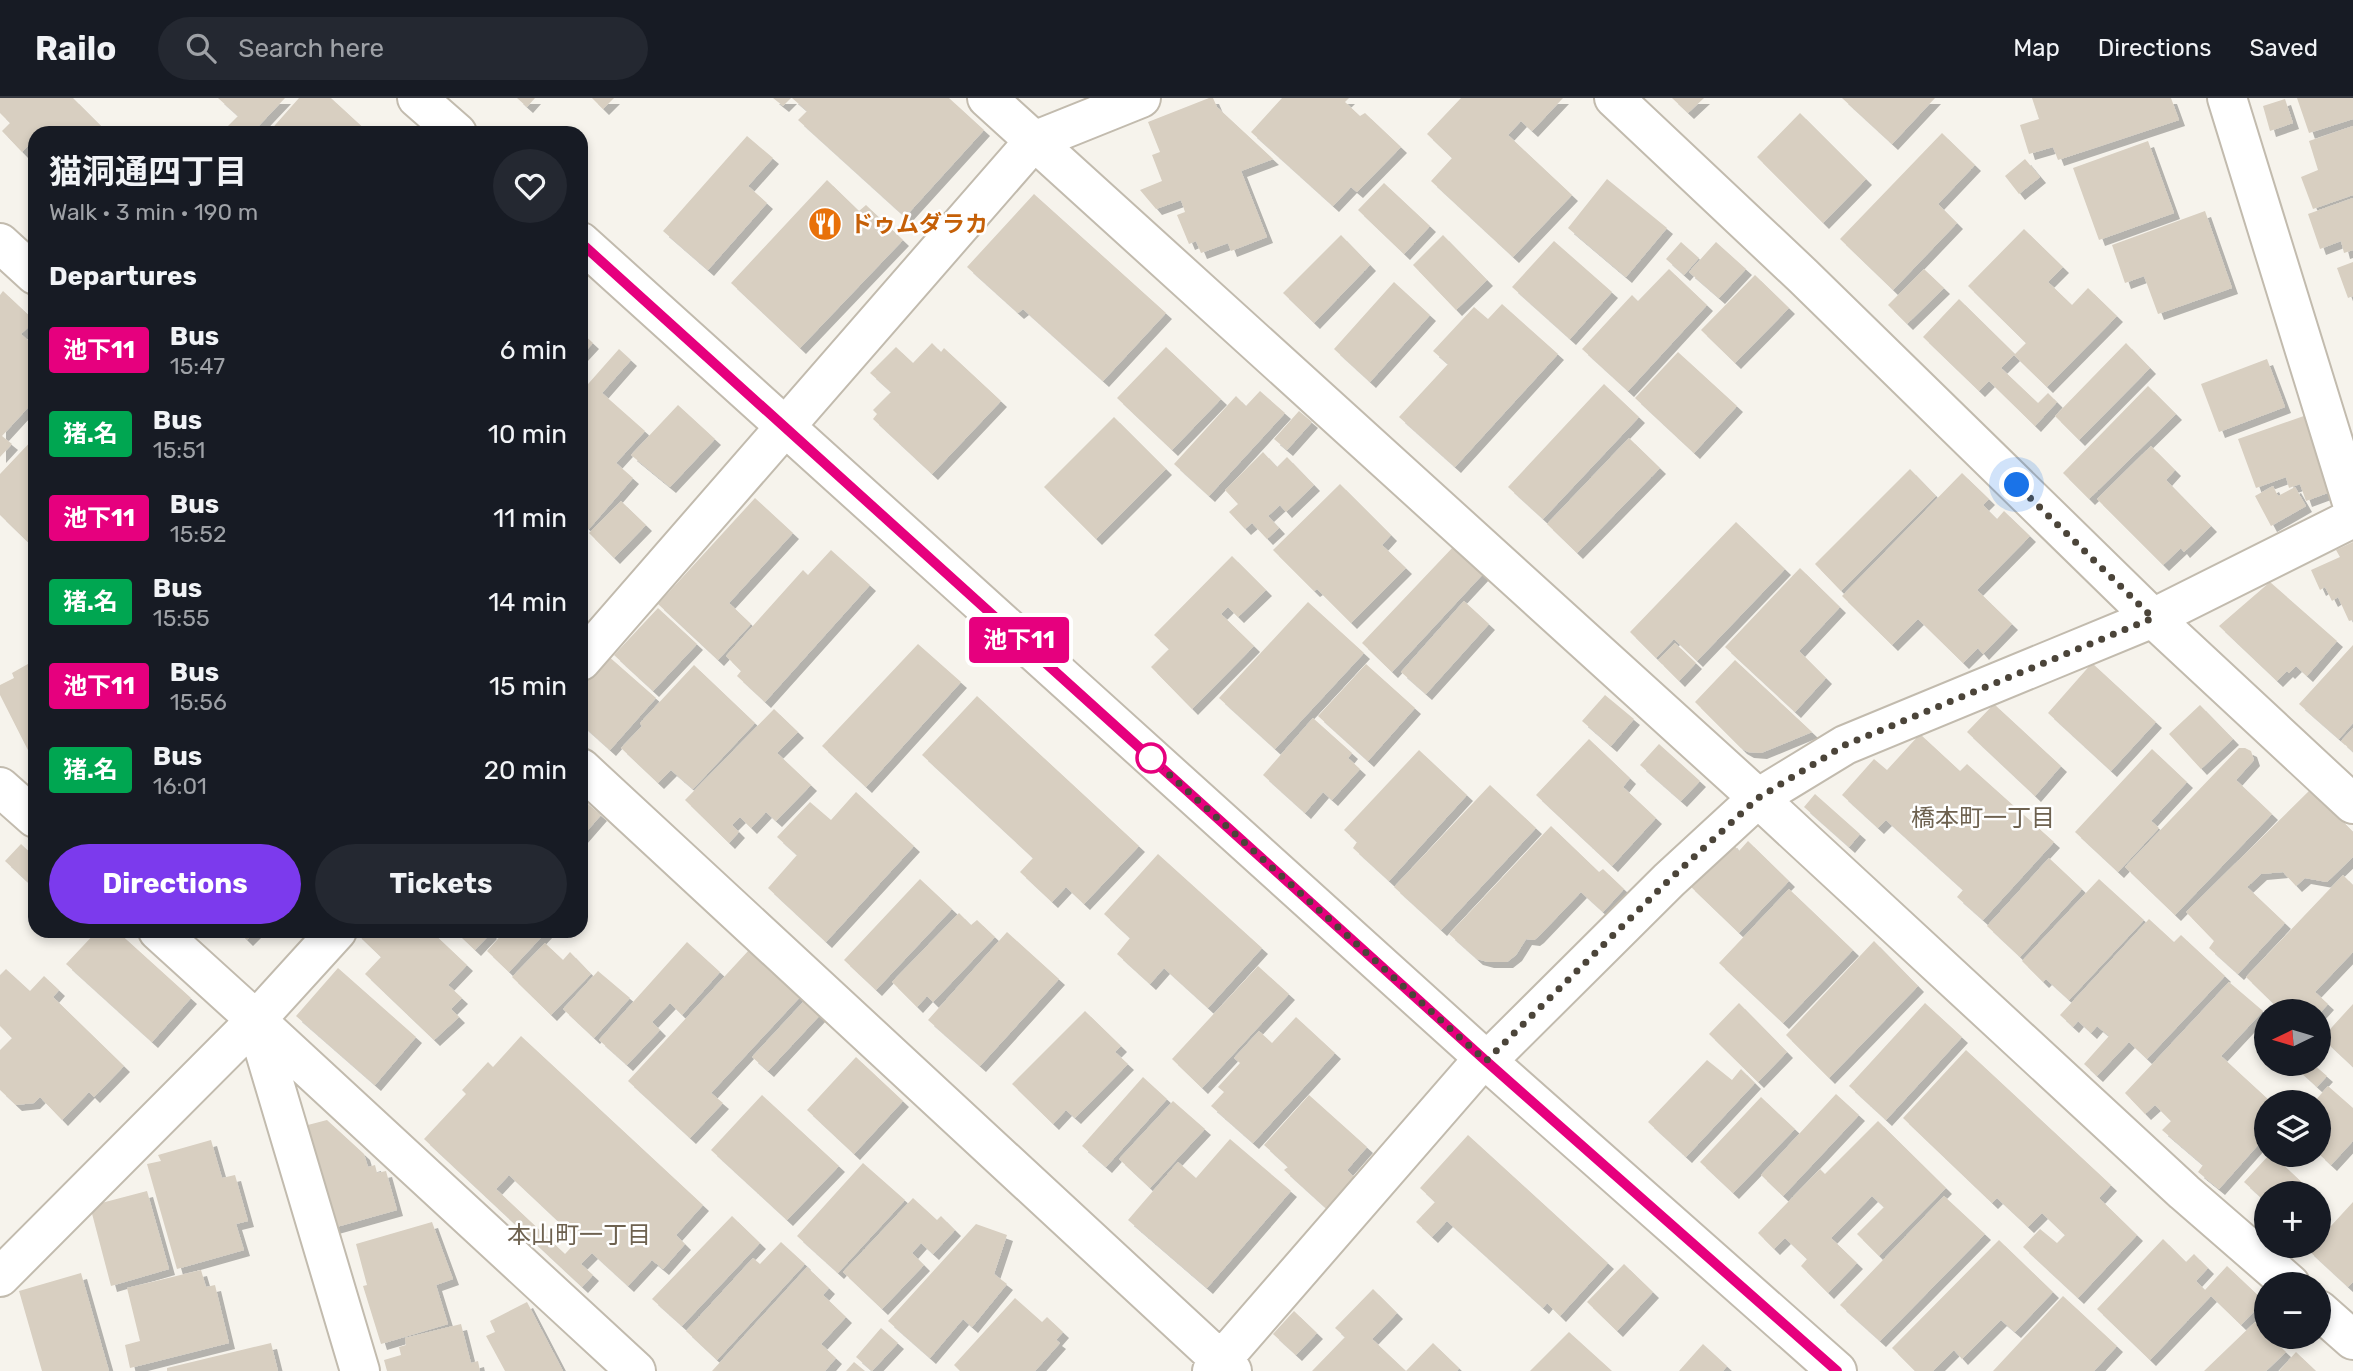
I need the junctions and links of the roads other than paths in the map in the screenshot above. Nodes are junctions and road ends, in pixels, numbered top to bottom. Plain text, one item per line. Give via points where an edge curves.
1 (418, 98) edge
2 (987, 98) edge
3 (1141, 98) edge
4 (1614, 98) edge
5 (2227, 98) edge
6 (449, 126) edge
7 (1034, 141) junction
8 (0, 243) edge
9 (588, 249) edge
10 (28, 269) edge
11 (785, 427) junction
12 (2353, 506) edge
13 (2353, 518) edge
14 (2153, 618) junction
15 (588, 653) edge
16 (588, 775) edge
17 (0, 786) edge
18 (1758, 798) junction
19 (2353, 804) edge
20 (28, 812) edge
21 (166, 938) edge
22 (331, 938) edge
23 (256, 1020) junction
24 (1485, 1059) junction
25 (2276, 1272) edge
26 (0, 1277) edge
27 (2331, 1321) edge
28 (2353, 1340) edge
29 (1221, 1368) edge
30 (360, 1371) edge
31 (636, 1371) edge
32 (1838, 1371) edge

1 - 6 street
2 - 7 street
3 - 7 street
4 - 14 street
5 - 12 street
7 - 11 street
7 - 18 street
8 - 10 street
9 - 11 street
11 - 15 street
11 - 24 street
13 - 14 street
14 - 18 street via 1845,745
14 - 19 street
16 - 29 street
17 - 20 street
18 - 24 street
18 - 25 street via 2183,1192
21 - 23 street
22 - 23 street
23 - 26 street
23 - 30 street
23 - 31 street
24 - 29 street
24 - 32 street
27 - 28 street

